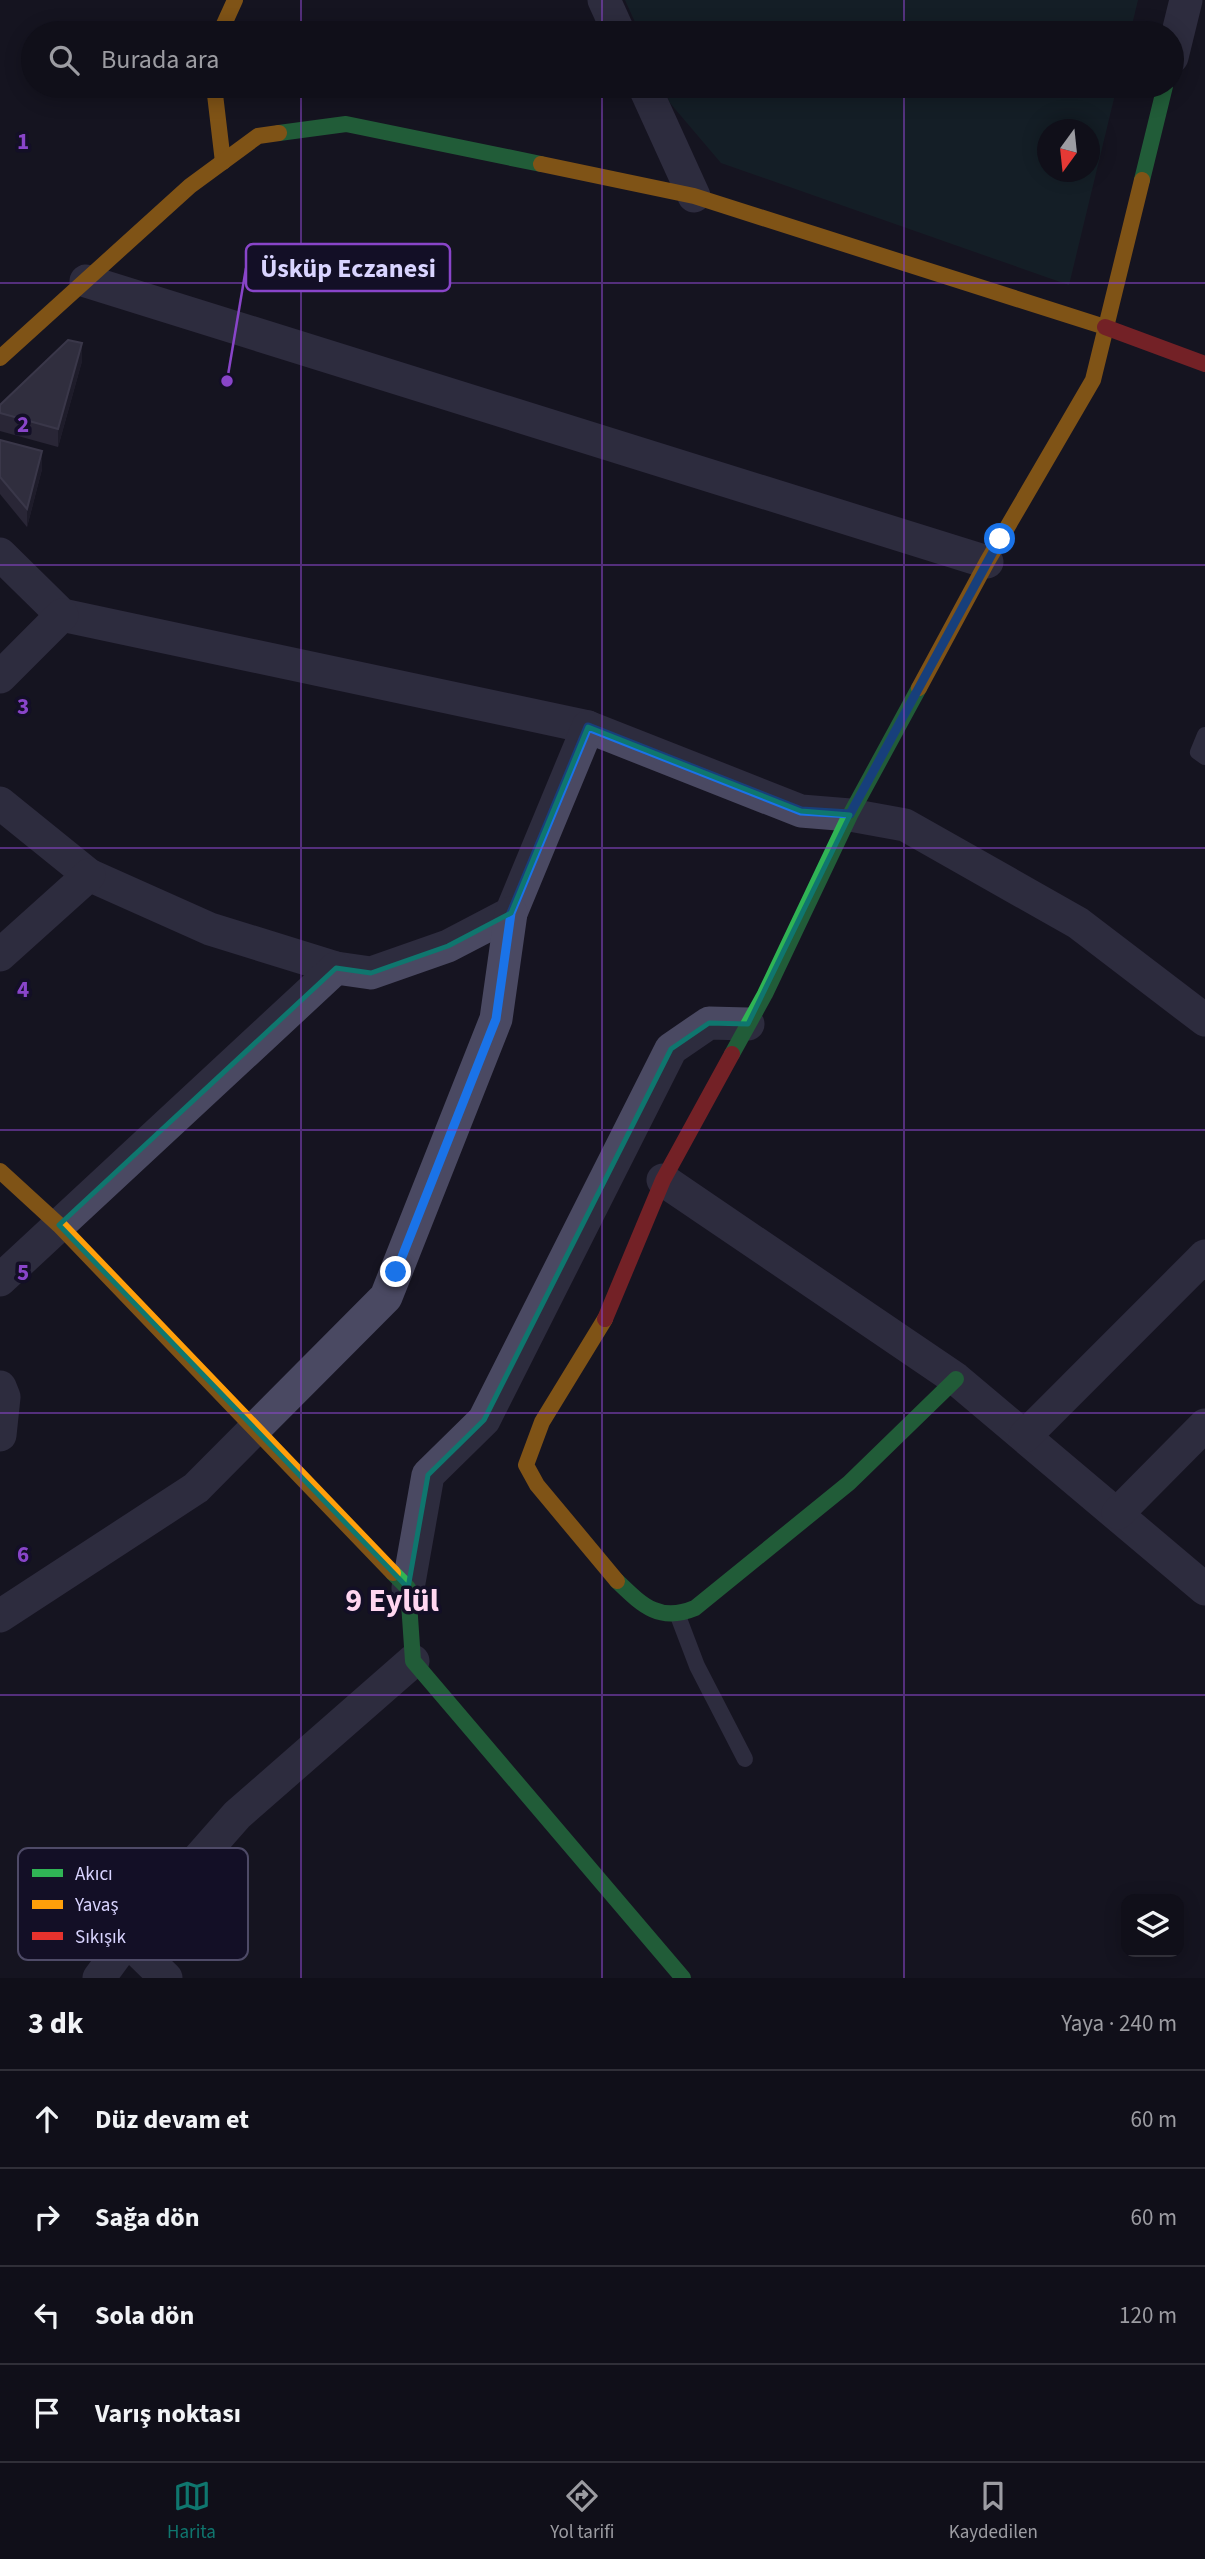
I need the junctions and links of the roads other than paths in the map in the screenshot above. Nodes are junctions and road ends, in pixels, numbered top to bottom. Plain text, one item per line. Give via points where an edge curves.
1 (235, 0) edge
2 (604, 0) edge
3 (1186, 0) edge
4 (225, 21) edge
5 (614, 21) edge
6 (1181, 21) edge
7 (215, 98) edge
8 (649, 98) edge
9 (1162, 98) edge
10 (223, 162) junction
11 (694, 196) junction
12 (86, 281) junction
13 (1105, 327) junction
14 (0, 358) edge
15 (1205, 364) edge
16 (0, 554) edge
17 (987, 562) junction
18 (62, 615) junction
19 (0, 677) edge
20 (588, 727) junction
21 (1205, 735) edge
22 (1205, 757) edge
23 (0, 803) edge
24 (850, 814) junction
25 (89, 875) junction
26 (511, 913) junction
27 (0, 955) edge
28 (336, 968) junction
29 (1205, 1020) edge
30 (748, 1024) junction
31 (0, 1171) edge
32 (663, 1180) junction
33 (59, 1225) junction
34 (1205, 1256) edge
35 (0, 1280) edge
36 (956, 1379) junction
37 (0, 1387) edge
38 (1205, 1424) edge
39 (253, 1430) junction
40 (0, 1435) edge
41 (1025, 1436) junction
42 (1118, 1513) junction
43 (408, 1588) junction
44 (1205, 1589) edge
45 (678, 1615) junction
46 (0, 1616) edge
47 (413, 1661) junction
48 (745, 1759) dead end
49 (207, 1848) edge
50 (112, 1960) edge
51 (148, 1960) edge
52 (99, 1978) edge
53 (166, 1978) edge
54 (683, 1978) edge

1 - 4 street
2 - 5 street
3 - 6 street
7 - 10 street
8 - 11 street
9 - 13 street
10 - 11 street via 258,136 346,124
10 - 12 street via 190,186
11 - 13 street
12 - 14 street
12 - 17 street
13 - 15 street
13 - 17 street via 1093,380
16 - 18 street
17 - 24 street
18 - 19 street
18 - 20 street
20 - 24 street via 801,811
20 - 26 street
21 - 22 lane via 1198,752
23 - 25 street
24 - 29 street via 905,825 1078,923
24 - 30 street
25 - 27 street
25 - 28 street via 210,929
26 - 28 street via 448,946 371,973
26 - 39 street via 496,1019 386,1297
28 - 33 street
30 - 32 street
30 - 43 street via 709,1023 671,1049 484,1420 428,1475
31 - 33 street
32 - 36 street
32 - 45 street via 601,1327 542,1422 526,1465 537,1485 618,1582 649,1610
33 - 35 street
33 - 39 street
34 - 41 street
36 - 41 street
36 - 45 street via 849,1483 695,1608
37 - 40 street via 4,1397
38 - 42 street
39 - 43 street
39 - 46 street via 196,1488
41 - 42 street
42 - 44 street
43 - 47 street
45 - 48 lane via 697,1666
47 - 49 street via 236,1815
47 - 54 street
50 - 52 street
51 - 53 street

